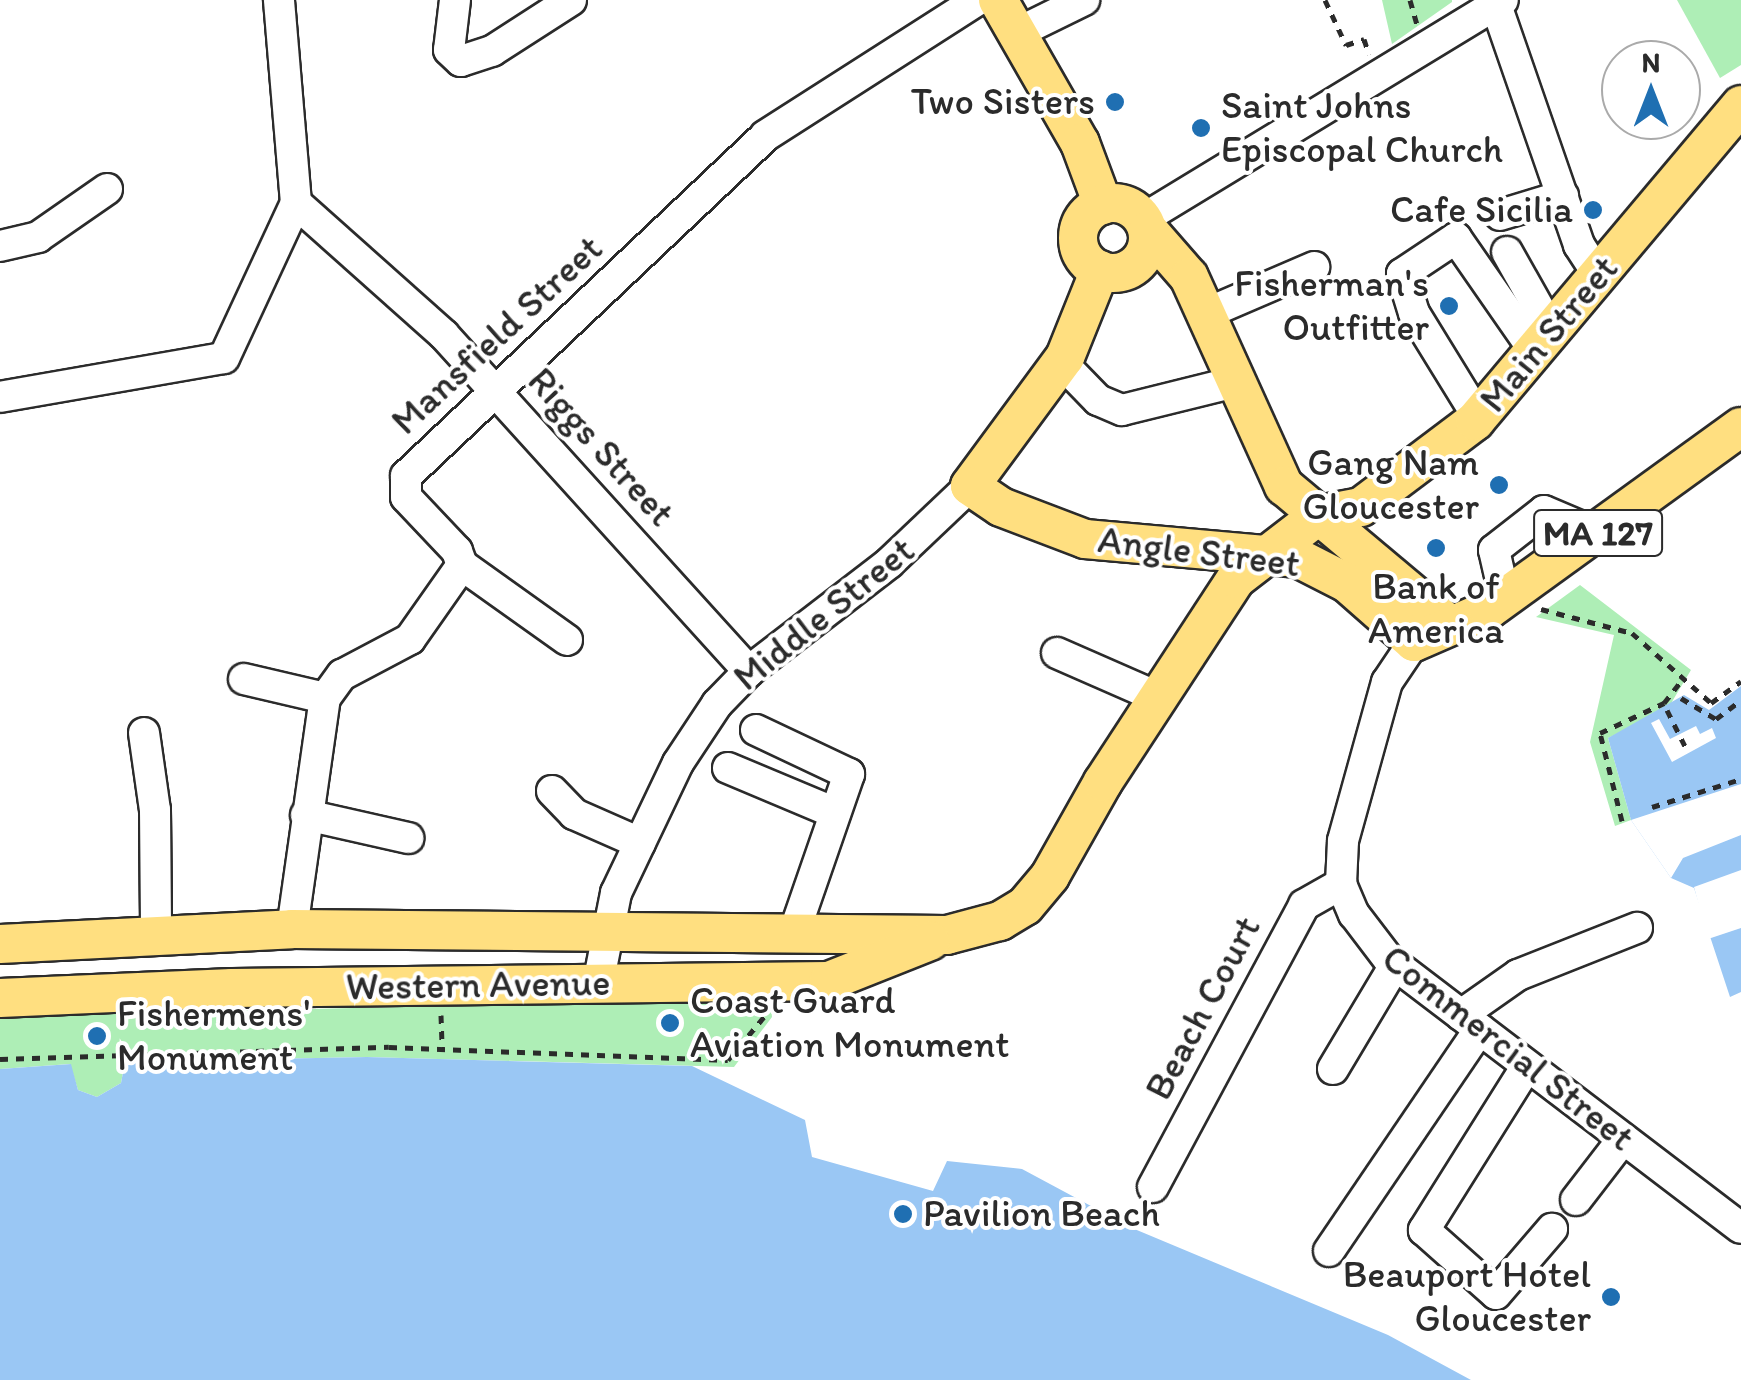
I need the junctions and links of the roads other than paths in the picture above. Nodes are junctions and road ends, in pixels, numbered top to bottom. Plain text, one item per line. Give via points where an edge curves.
1 (279, 0) edge
2 (455, 0) edge
3 (571, 0) edge
4 (978, 0) edge
5 (998, 0) edge
6 (1084, 0) edge
7 (1483, 6) edge
8 (1018, 33) junction
9 (1741, 104) edge
10 (107, 188) dead end
11 (1563, 196) junction
12 (296, 204) junction
13 (1103, 205) junction
14 (1500, 215) dead end
15 (1146, 225) junction
16 (0, 246) edge
17 (1507, 252) dead end
18 (1314, 267) dead end
19 (1100, 270) junction
20 (1599, 276) junction
21 (1205, 314) junction
22 (1544, 343) junction
23 (1061, 362) junction
24 (1235, 382) junction
25 (496, 391) junction
26 (0, 397) edge
27 (1478, 418) junction
28 (1741, 427) edge
29 (970, 486) junction
30 (1361, 507) junction
31 (1319, 515) junction
32 (1360, 548) junction
33 (1268, 552) junction
34 (462, 565) junction
35 (1355, 590) junction
36 (1448, 623) junction
37 (566, 640) dead end
38 (1414, 642) junction
39 (1057, 653) dead end
40 (749, 671) junction
41 (244, 679) dead end
42 (1157, 697) junction
43 (325, 698) junction
44 (756, 730) dead end
45 (144, 733) dead end
46 (728, 768) dead end
47 (552, 792) dead end
48 (835, 813) junction
49 (306, 815) junction
50 (408, 838) dead end
51 (640, 842) junction
52 (1342, 884) junction
53 (1636, 928) dead end
54 (292, 929) junction
55 (606, 930) junction
56 (794, 933) junction
57 (156, 934) junction
58 (947, 935) junction
59 (0, 944) edge
60 (1395, 966) junction
61 (598, 984) junction
62 (0, 998) edge
63 (1471, 1022) junction
64 (1527, 1066) junction
65 (1332, 1068) dead end
66 (1623, 1138) junction
67 (1152, 1187) dead end
68 (1576, 1200) dead end
69 (1552, 1228) dead end
70 (1741, 1228) edge
71 (1329, 1251) dead end

1 - 12 street
2 - 3 street via 449,50 461,61 492,51
4 - 25 street, Mansfield Street via 764,136
5 - 8 main road
6 - 8 street
7 - 11 street
7 - 15 street
8 - 13 main road via 1080,143
9 - 20 main road, Main Street
10 - 16 street via 38,237
11 - 14 street
11 - 20 street via 1579,245
12 - 25 street, Riggs Street
12 - 26 street via 224,358
13 - 15 main road via 1126,205
13 - 19 main road via 1086,216 1078,236 1084,256
15 - 19 main road via 1140,261 1121,272
15 - 21 main road via 1178,262
17 - 22 street
18 - 21 street
19 - 23 main road, Middle Street
20 - 22 main road, Main Street
21 - 24 main road
22 - 27 main road, Main Street
22 - 27 street via 1456,238 1402,274 1414,313
23 - 24 street via 1098,400 1122,410
23 - 29 main road, Middle Street
24 - 31 main road via 1284,486
25 - 34 street, Mansfield Street via 403,481 406,497 457,551
25 - 40 street, Riggs Street
27 - 30 main road, Main Street
28 - 36 main road, MA 127 via 1598,534 1523,604
29 - 33 main road, Angle Street via 1001,507 1085,539
29 - 40 street, Middle Street via 888,564
30 - 31 main road, Main Street
30 - 32 main road
31 - 32 main road
31 - 33 main road, Western Avenue
32 - 35 main road
32 - 36 main road
33 - 35 main road, Angle Street via 1320,566
33 - 42 main road, Western Avenue via 1236,580
34 - 37 street
34 - 43 street via 410,639 342,675
35 - 38 main road, Angle Street
36 - 38 main road, MA 127
38 - 52 street via 1398,658 1380,704 1343,841
39 - 42 street
40 - 51 street, Middle Street via 696,732
41 - 43 street
42 - 58 main road, Western Avenue via 1036,895 1000,921
43 - 49 street
44 - 48 street via 849,774
45 - 57 street via 155,810
46 - 48 street
47 - 51 street via 574,814
48 - 56 street
49 - 50 street
49 - 54 street
51 - 55 street, Middle Street
52 - 60 street, Commercial Street via 1371,940
52 - 67 street, Beach Court via 1318,894 1293,923
53 - 63 street via 1518,975
54 - 55 main road, Western Avenue
54 - 57 main road, Western Avenue
55 - 56 main road, Western Avenue
55 - 61 street, Middle Street
56 - 58 main road, Western Avenue
57 - 59 main road, Western Avenue
58 - 61 main road, Western Avenue via 828,981
60 - 63 street, Commercial Street
60 - 65 street
61 - 62 main road, Western Avenue
63 - 64 street, Commercial Street
63 - 71 street
64 - 66 street, Commercial Street
64 - 69 street via 1424,1230 1496,1294
66 - 68 street
66 - 70 street, Commercial Street

